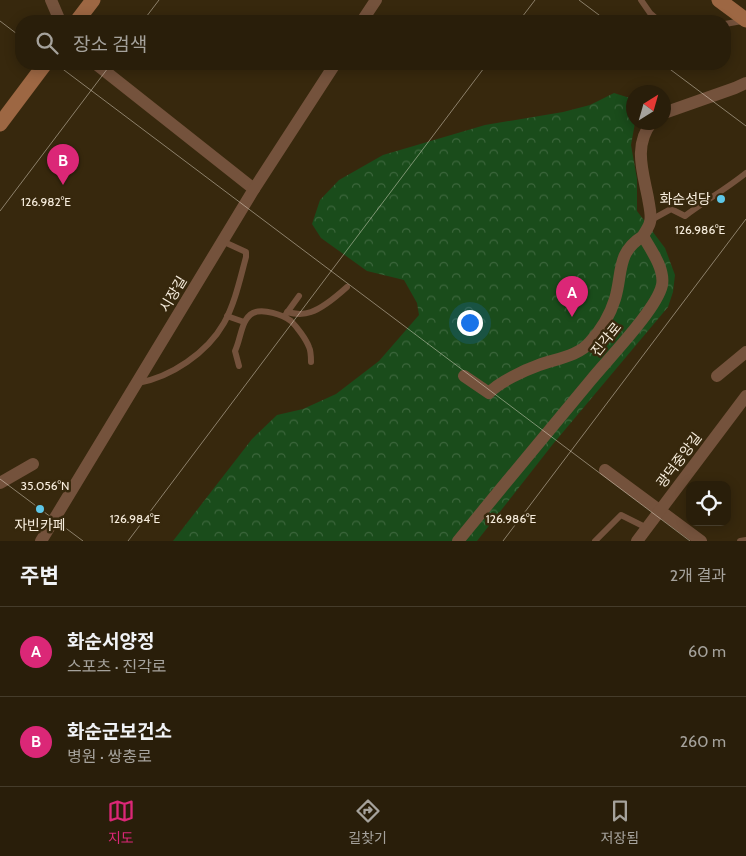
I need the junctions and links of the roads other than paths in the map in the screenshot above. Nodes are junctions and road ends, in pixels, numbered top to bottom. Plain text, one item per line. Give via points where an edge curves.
1 (51, 0) edge
2 (93, 0) edge
3 (376, 0) edge
4 (641, 0) edge
5 (719, 0) edge
6 (57, 15) edge
7 (82, 15) edge
8 (366, 15) edge
9 (652, 15) edge
10 (746, 20) edge
11 (731, 23) edge
12 (41, 70) edge
13 (104, 70) edge
14 (331, 70) edge
15 (746, 82) edge
16 (671, 111) edge
17 (0, 124) edge
18 (647, 130) edge
19 (746, 173) edge
20 (254, 189) junction
21 (650, 221) junction
22 (643, 236) junction
23 (222, 242) junction
24 (346, 287) dead end
25 (299, 296) dead end
26 (285, 315) junction
27 (227, 316) junction
28 (244, 322) junction
29 (746, 352) edge
30 (311, 362) dead end
31 (239, 366) dead end
32 (464, 376) dead end
33 (717, 376) dead end
34 (136, 383) junction
35 (746, 396) edge
36 (33, 464) dead end
37 (605, 470) dead end
38 (0, 483) edge
39 (660, 511) junction
40 (647, 528) junction
41 (746, 540) edge
42 (41, 541) edge
43 (458, 541) edge
44 (595, 541) edge
45 (636, 541) edge
46 (701, 541) edge
47 (740, 541) edge

1 - 6 street
2 - 7 main road
3 - 8 street
4 - 9 lane
5 - 10 main road
10 - 11 lane
12 - 17 main road
13 - 20 street
14 - 20 street, 시장길
15 - 16 street
18 - 21 street via 640,161
19 - 21 lane via 685,216 671,209
20 - 23 street, 시장길
21 - 22 street
22 - 32 street via 632,243 622,259 616,298 596,335 583,349 536,366 494,387 489,393
22 - 43 street, 진각로 via 662,277 662,285 652,305
23 - 27 lane via 246,252
23 - 34 street, 시장길
24 - 26 lane via 311,312
25 - 26 lane
26 - 28 lane via 259,312
26 - 30 lane via 308,344
27 - 28 lane
27 - 34 lane via 216,335 181,366 159,377
28 - 31 lane via 235,351
29 - 33 street
34 - 42 street, 시장길
35 - 39 street, 광덕중앙길
36 - 38 street
37 - 39 street
39 - 40 street, 광덕중앙길
39 - 46 street
40 - 44 lane via 620,515
40 - 45 street, 광덕중앙길
41 - 47 lane

